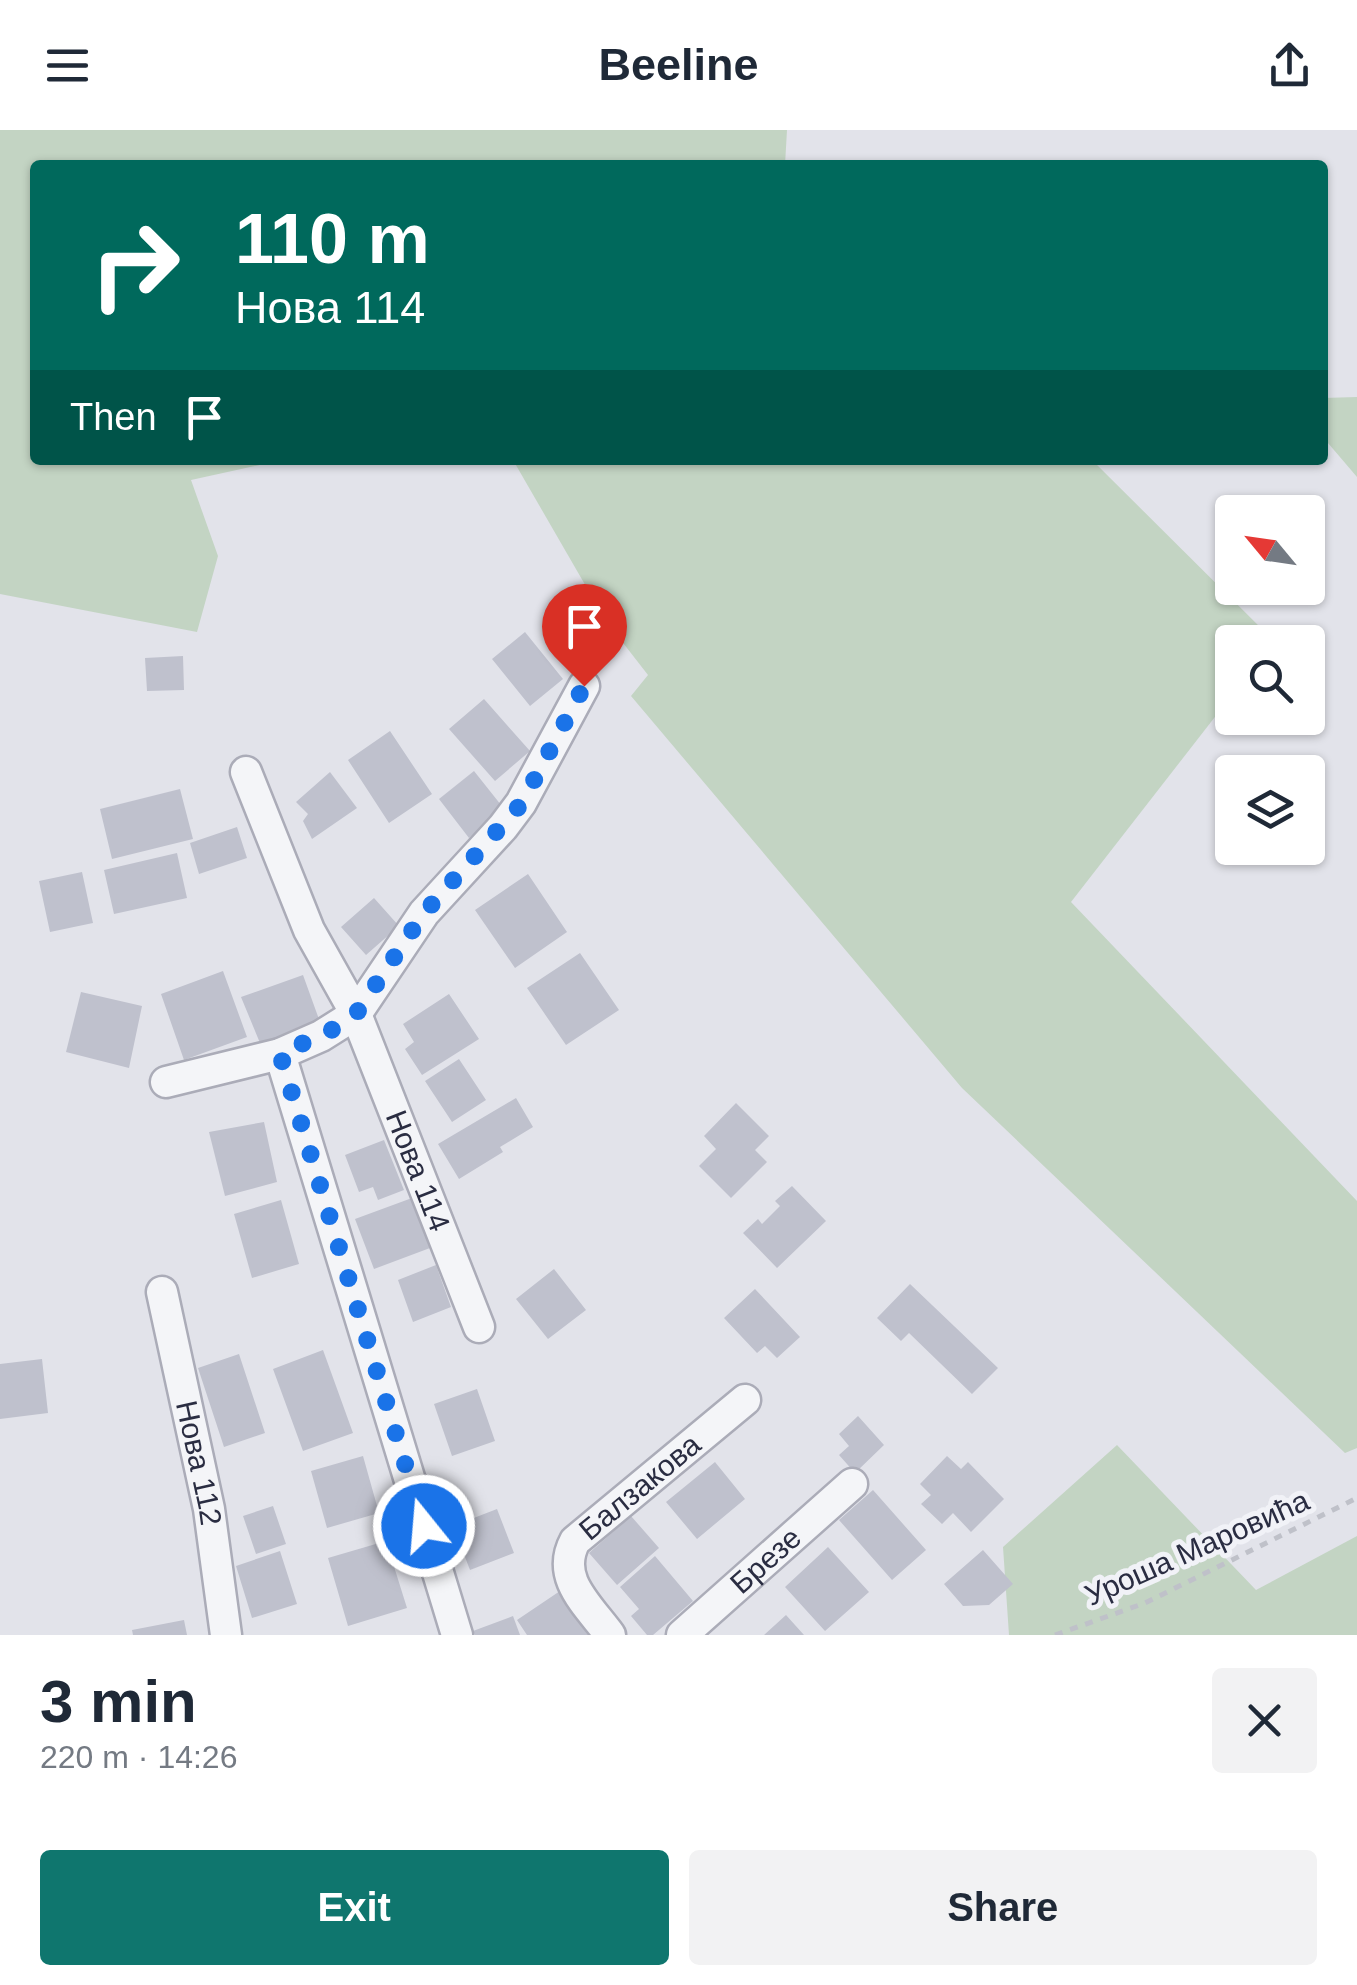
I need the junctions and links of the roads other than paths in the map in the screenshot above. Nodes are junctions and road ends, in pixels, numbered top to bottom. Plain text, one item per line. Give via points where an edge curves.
1 (584, 686) dead end
2 (246, 772) dead end
3 (356, 1014) junction
4 (280, 1054) junction
5 (166, 1082) dead end
6 (162, 1292) dead end
7 (478, 1327) dead end
8 (745, 1400) dead end
9 (852, 1484) dead end
10 (226, 1635) edge
11 (456, 1635) edge
12 (610, 1635) edge
13 (682, 1635) edge

1 - 3 street via 522,803 424,913
2 - 3 street, Нова 114 via 309,930
3 - 4 street
3 - 7 street, Нова 114
4 - 5 street
4 - 11 street
6 - 10 street, Нова 112 via 209,1509
8 - 12 street, Балзакова via 575,1541 568,1574
9 - 13 street, Брезе

